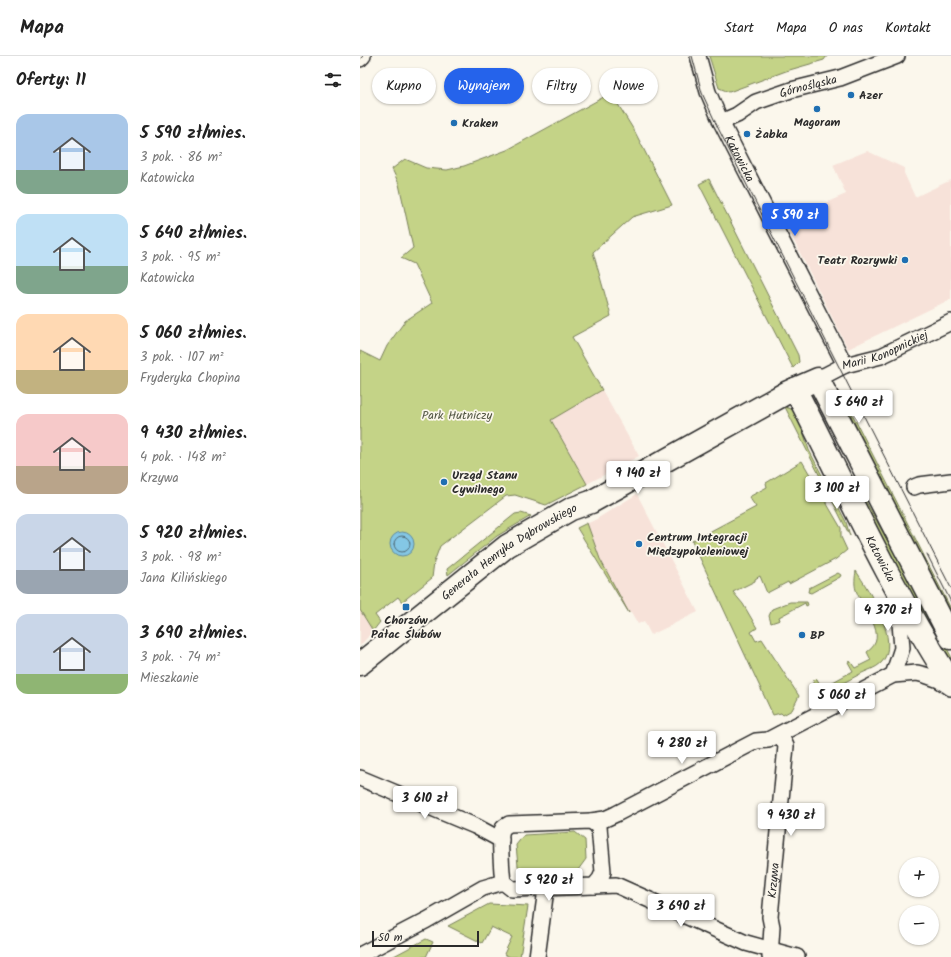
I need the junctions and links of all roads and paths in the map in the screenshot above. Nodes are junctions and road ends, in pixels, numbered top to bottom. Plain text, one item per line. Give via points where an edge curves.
1 (363, 56) edge
2 (698, 56) edge
3 (897, 56) edge
4 (360, 59) edge
5 (721, 122) junction
6 (951, 322) edge
7 (845, 365) junction
8 (818, 378) junction
9 (795, 389) junction
10 (951, 481) edge
11 (914, 487) dead end
12 (898, 592) junction
13 (951, 638) edge
14 (360, 664) edge
15 (892, 675) junction
16 (951, 682) edge
17 (951, 688) edge
18 (780, 734) junction
19 (360, 778) edge
20 (591, 821) junction
21 (501, 840) junction
22 (503, 882) junction
23 (594, 886) junction
24 (546, 889) junction
25 (770, 953) edge
26 (360, 955) edge
27 (537, 957) edge
28 (797, 957) edge

1 - 4 street
2 - 5 street, Katowicka via 708,92
3 - 5 street, Górnośląska via 840,78 756,102
5 - 7 street, Katowicka
6 - 7 street, Marii Konopnickiej via 881,356
7 - 8 street, Marii Konopnickiej
8 - 9 street, Generała Henryka Dąbrowskiego
8 - 13 street
9 - 12 street, Katowicka
9 - 14 street, Generała Henryka Dąbrowskiego via 512,543
10 - 11 street
12 - 15 street via 902,648
12 - 16 street, Katowicka via 915,625
15 - 17 street via 917,673 939,680
15 - 18 street
18 - 20 street via 768,740 756,741 616,814
18 - 25 street, Krzywa via 786,746 770,917
19 - 21 street via 475,826
20 - 21 street via 509,824 501,831
20 - 23 street via 599,827 602,872
21 - 22 street
22 - 24 street via 512,889
22 - 26 street via 483,888
23 - 24 street
23 - 25 street via 616,885
24 - 27 street
25 - 28 street

